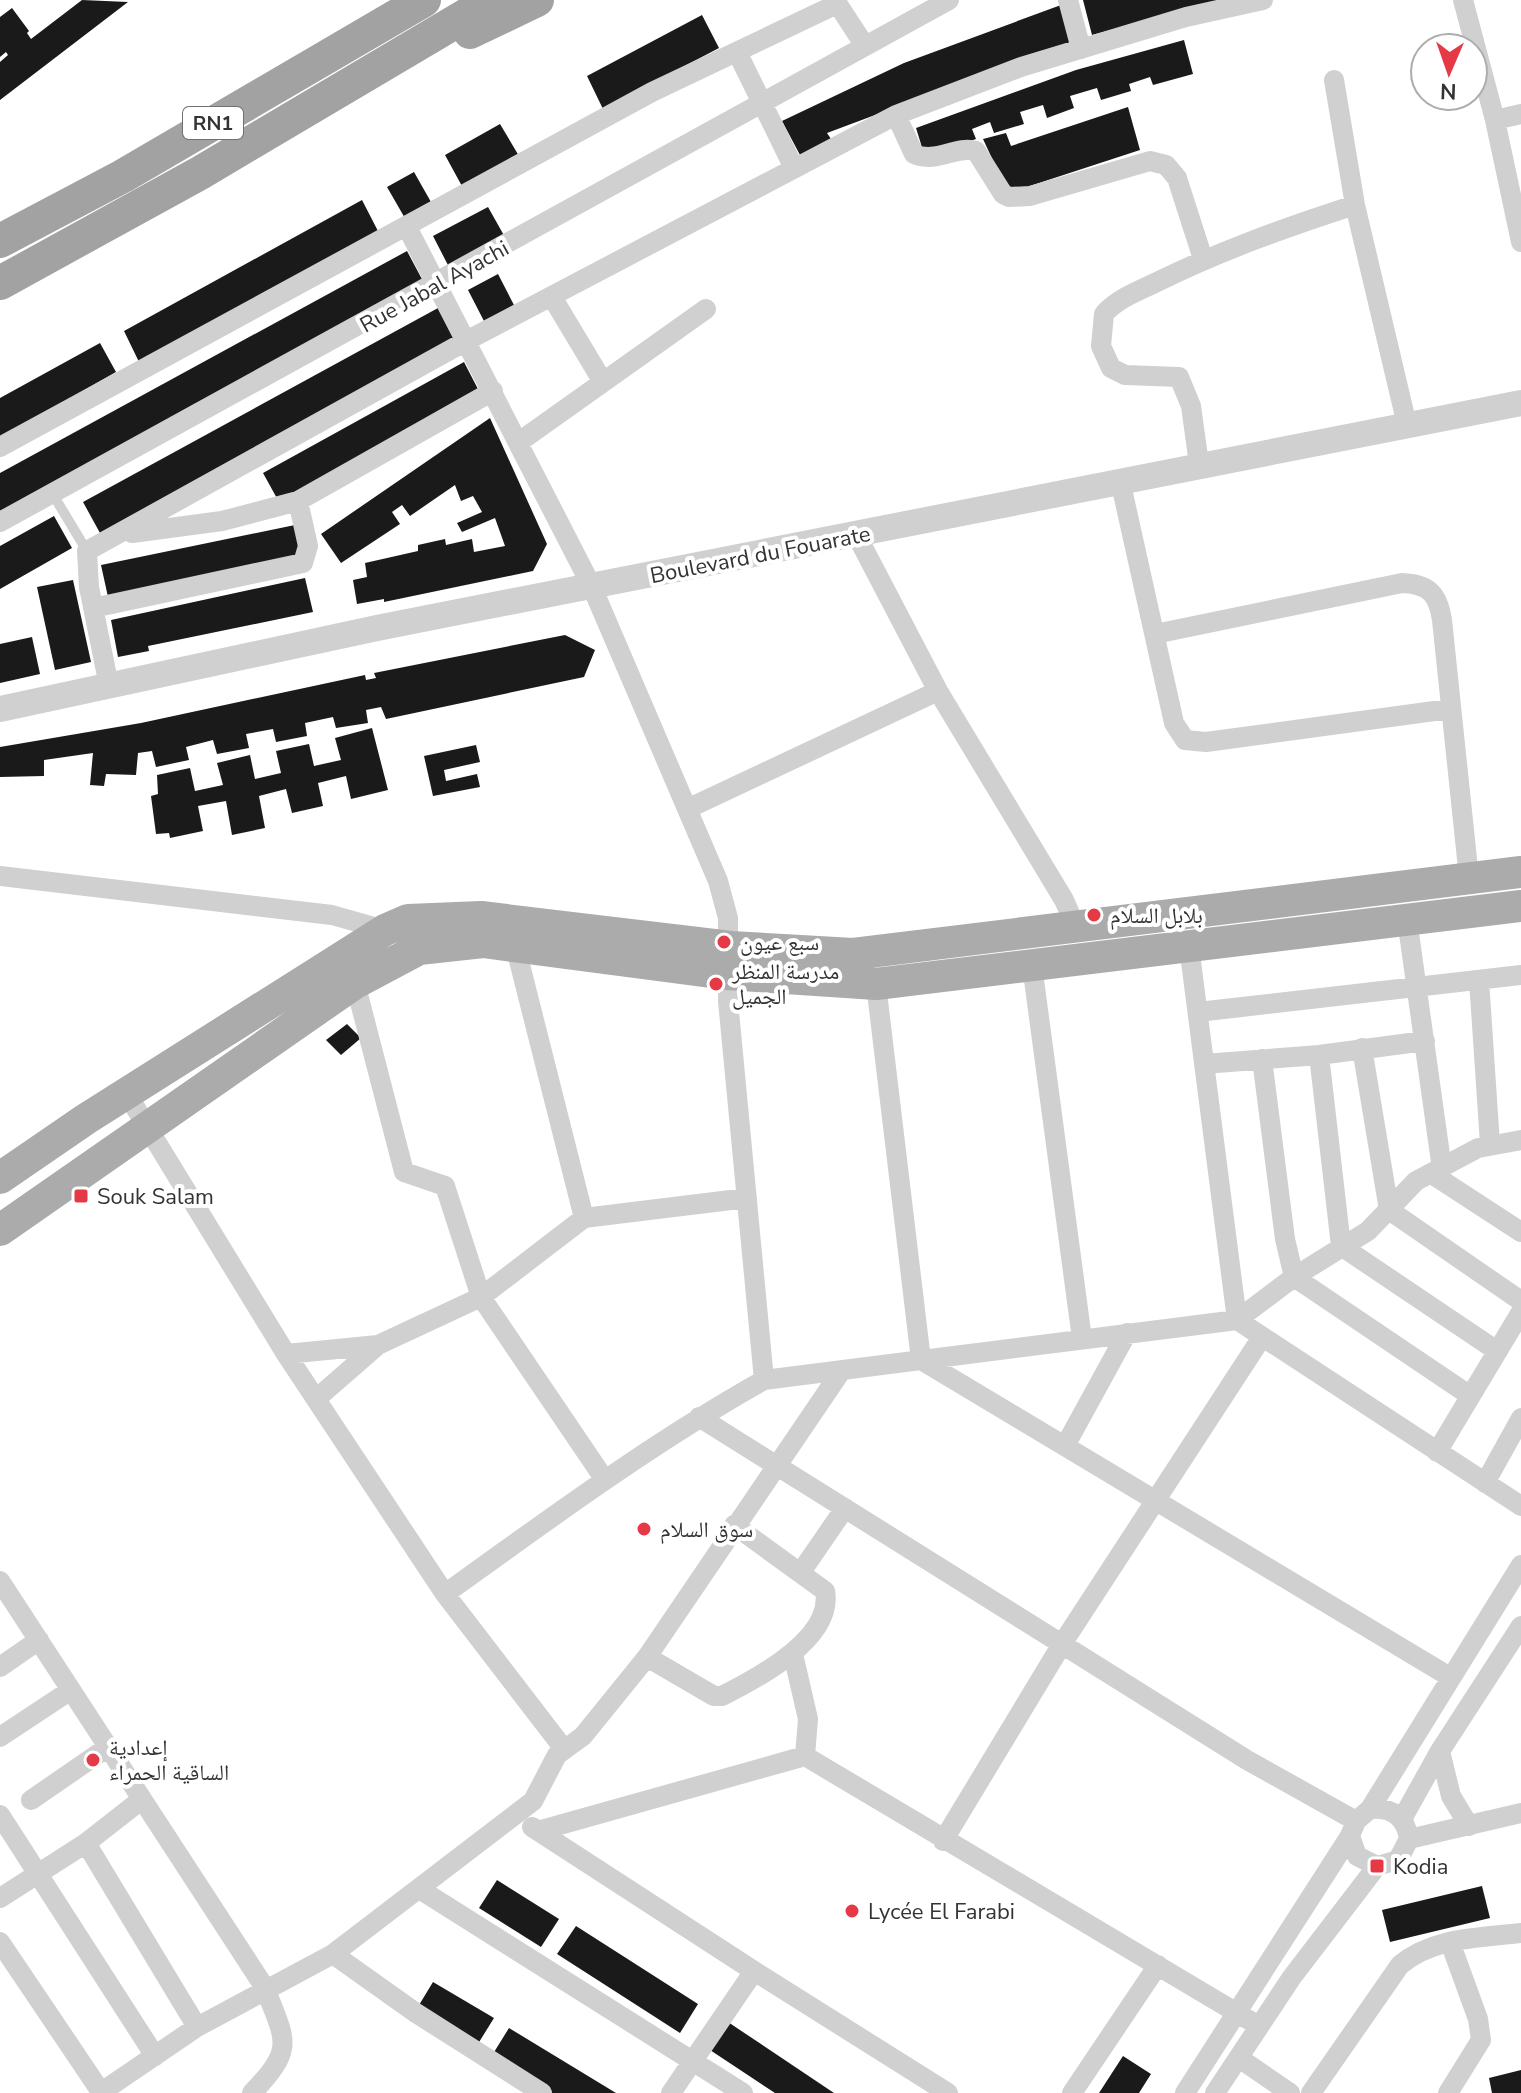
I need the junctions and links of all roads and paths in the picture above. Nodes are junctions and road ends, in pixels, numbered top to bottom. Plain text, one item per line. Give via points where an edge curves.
1 (403, 0) edge
2 (424, 0) edge
3 (492, 0) edge
4 (537, 0) edge
5 (949, 0) edge
6 (1068, 0) edge
7 (1263, 0) edge
8 (1463, 0) edge
9 (836, 2) edge
10 (865, 46) junction
11 (1081, 49) junction
12 (737, 52) junction
13 (322, 59) junction
14 (1334, 80) dead end
15 (760, 105) junction
16 (1521, 114) edge
17 (896, 115) junction
18 (1495, 120) junction
19 (794, 168) junction
20 (200, 173) junction
21 (1355, 205) junction
22 (407, 227) junction
23 (0, 241) edge
24 (1521, 242) edge
25 (1203, 259) junction
26 (0, 283) edge
27 (438, 284) junction
28 (552, 297) junction
29 (706, 309) dead end
30 (468, 340) junction
31 (603, 382) junction
32 (493, 391) junction
33 (1521, 403) edge
34 (1407, 425) junction
35 (519, 442) junction
36 (0, 447) edge
37 (1199, 464) junction
38 (1120, 480) junction
39 (52, 493) junction
40 (298, 501) junction
41 (0, 522) edge
42 (120, 535) junction
43 (857, 536) junction
44 (87, 551) junction
45 (592, 587) junction
46 (93, 608) junction
47 (1155, 634) junction
48 (109, 686) junction
49 (938, 691) junction
50 (0, 709) edge
51 (1449, 709) junction
52 (687, 809) junction
53 (1521, 872) edge
54 (0, 876) edge
55 (1469, 878) junction
56 (1521, 906) edge
57 (1407, 919) junction
58 (1076, 927) junction
59 (385, 930) junction
60 (515, 945) junction
61 (1189, 946) junction
62 (728, 960) junction
63 (1032, 965) junction
64 (1521, 975) edge
65 (1479, 980) junction
66 (355, 983) junction
67 (876, 984) junction
68 (1414, 986) junction
69 (1198, 1012) junction
70 (1425, 1041) junction
71 (1362, 1048) junction
72 (1319, 1055) junction
73 (1262, 1059) junction
74 (1204, 1064) junction
75 (127, 1094) junction
76 (146, 1126) junction
77 (1510, 1145) edge
78 (1437, 1172) junction
79 (0, 1178) edge
80 (747, 1198) junction
81 (1389, 1210) junction
82 (584, 1218) junction
83 (0, 1230) edge
84 (1521, 1232) edge
85 (1341, 1246) junction
86 (1294, 1277) junction
87 (481, 1297) junction
88 (1521, 1301) edge
89 (1521, 1312) edge
90 (1237, 1320) junction
91 (1127, 1333) junction
92 (1262, 1337) junction
93 (1082, 1339) junction
94 (378, 1345) junction
95 (1497, 1351) junction
96 (286, 1354) junction
97 (921, 1360) junction
98 (842, 1370) junction
99 (764, 1380) junction
100 (1469, 1395) junction
101 (316, 1399) junction
102 (699, 1417) junction
103 (1521, 1418) edge
104 (1065, 1446) junction
105 (1437, 1452) junction
106 (775, 1464) junction
107 (605, 1480) junction
108 (1485, 1483) junction
109 (1155, 1500) junction
110 (1521, 1506) edge
111 (845, 1508) junction
112 (734, 1525) junction
113 (1521, 1565) edge
114 (801, 1572) junction
115 (1, 1584) edge
116 (445, 1594) junction
117 (1521, 1626) edge
118 (39, 1640) junction
119 (1062, 1644) junction
120 (793, 1654) junction
121 (647, 1657) junction
122 (0, 1667) edge
123 (1450, 1677) junction
124 (71, 1690) junction
125 (0, 1737) edge
126 (108, 1747) junction
127 (564, 1749) junction
128 (1440, 1751) junction
129 (805, 1756) junction
130 (31, 1800) dead end
131 (141, 1800) junction
132 (0, 1815) edge
133 (515, 1815) junction
134 (1519, 1820) edge
135 (1359, 1822) junction
136 (1469, 1826) junction
137 (1406, 1829) junction
138 (538, 1831) junction
139 (943, 1841) junction
140 (86, 1843) junction
141 (1377, 1866) junction
142 (38, 1874) junction
143 (414, 1894) junction
144 (0, 1898) edge
145 (1521, 1933) edge
146 (0, 1942) edge
147 (1450, 1942) junction
148 (333, 1954) junction
149 (1158, 1965) junction
150 (8, 1971) edge
151 (754, 1971) junction
152 (265, 1988) junction
153 (1235, 2010) junction
154 (1259, 2026) junction
155 (197, 2027) junction
156 (155, 2056) junction
157 (1239, 2058) junction
158 (688, 2067) junction
159 (100, 2092) edge
160 (252, 2093) edge
161 (542, 2093) edge
162 (671, 2093) edge
163 (718, 2093) edge
164 (743, 2093) edge
165 (948, 2093) edge
166 (1072, 2093) edge
167 (1185, 2093) edge
168 (1215, 2093) edge
169 (1290, 2093) edge
170 (1311, 2093) edge
171 (1448, 2093) edge

1 - 13 highway
2 - 13 highway, RN1
3 - 20 highway, RN1
4 - 20 highway
5 - 10 street, Rue Jabal Ayachi
6 - 11 street
7 - 11 street
8 - 18 street
9 - 10 street
9 - 12 street
10 - 15 street, Rue Jabal Ayachi
11 - 17 street
12 - 15 street
12 - 22 street via 652,92
13 - 23 highway, RN1
14 - 21 street
15 - 19 street
15 - 27 street, Rue Jabal Ayachi
16 - 18 street
17 - 19 street
17 - 25 street via 914,154 931,158 976,151 1009,197 1030,196 1150,161 1166,165 1177,178
18 - 24 street
19 - 28 street
20 - 26 highway, RN1
21 - 25 street
21 - 34 street
22 - 27 street
22 - 36 street
25 - 37 street via 1110,306 1100,334 1111,368 1125,375 1170,375 1184,384
27 - 30 street
27 - 39 street, Rue Jabal Ayachi
28 - 30 street
28 - 31 street
29 - 31 street
30 - 32 street
30 - 42 street
31 - 35 street
32 - 35 street
32 - 40 street
33 - 34 street, Boulevard du Fouarate
34 - 37 street, Boulevard du Fouarate
35 - 45 street
37 - 38 street, Boulevard du Fouarate
38 - 43 street, Boulevard du Fouarate
38 - 47 street
39 - 41 street, Rue Jabal Ayachi
39 - 44 lane
40 - 42 street via 222,521
40 - 46 street via 308,546 303,563
42 - 44 street
43 - 45 street, Boulevard du Fouarate
43 - 49 street
44 - 46 street
45 - 48 street, Boulevard du Fouarate
45 - 52 street
46 - 48 street
47 - 51 street via 1174,723 1185,740 1195,743
47 - 51 street via 1414,583 1439,600
48 - 50 street, Boulevard du Fouarate
49 - 52 street
49 - 58 street
51 - 55 street
52 - 62 street via 718,881 728,918
53 - 55 main road
54 - 59 street via 332,915
55 - 58 main road
56 - 57 main road
57 - 61 main road
57 - 68 street
58 - 62 main road via 884,953
59 - 62 main road via 408,920 481,917
59 - 75 main road
60 - 62 main road
60 - 66 main road via 461,943 419,949
60 - 82 street
61 - 63 main road
61 - 69 street
62 - 67 main road
62 - 80 street
63 - 67 main road
63 - 93 street
64 - 65 street
65 - 68 street
65 - 77 street
66 - 76 main road
66 - 87 street via 404,1172 445,1186
67 - 97 street
68 - 69 street
68 - 70 street
69 - 74 street
70 - 71 street
70 - 78 street
71 - 72 street
71 - 81 street
72 - 73 street
72 - 85 street
73 - 74 street
73 - 86 street
74 - 90 street
75 - 76 street
75 - 79 main road
76 - 83 main road via 108,1158
76 - 96 street
77 - 78 street
78 - 81 street via 1410,1185
78 - 84 street
80 - 82 street
80 - 99 street
81 - 85 street via 1368,1231
81 - 88 street
82 - 87 street
85 - 86 street
85 - 95 street
86 - 90 street
86 - 100 street
87 - 94 street
87 - 107 street
89 - 95 street
90 - 91 street
90 - 92 street
91 - 93 street
91 - 104 street
92 - 105 street
92 - 109 street
93 - 97 street
94 - 96 street
94 - 101 street
95 - 100 street
96 - 101 street
97 - 98 street
97 - 104 street
98 - 99 street
98 - 106 street
99 - 102 street
100 - 105 street
101 - 116 street
102 - 106 street
102 - 107 street
103 - 108 street
104 - 109 street
105 - 108 street
106 - 111 street
106 - 112 street
107 - 116 street
108 - 110 street
109 - 119 street
109 - 123 street
111 - 114 street
111 - 119 street
112 - 114 street
112 - 121 street
113 - 123 street
114 - 120 street via 825,1591 827,1608
115 - 118 street
116 - 127 street
117 - 128 street
118 - 122 street
118 - 124 street
119 - 135 street via 1247,1760
119 - 139 street
120 - 121 street via 714,1696
120 - 129 street via 808,1719
121 - 127 street via 583,1736
123 - 135 street
124 - 125 street
124 - 126 street
126 - 130 street
126 - 131 street
127 - 133 street via 540,1792
128 - 136 street via 1451,1796
128 - 137 street
129 - 138 street
129 - 139 street
131 - 140 street
131 - 152 street
132 - 142 street
133 - 138 street
133 - 143 street
134 - 136 street
135 - 137 street via 1388,1810
135 - 141 street via 1357,1856
135 - 153 street
136 - 137 street
137 - 141 street via 1398,1860
138 - 151 street
139 - 149 street
140 - 142 street
140 - 155 street
141 - 154 street via 1313,1946
142 - 144 street
142 - 156 street
143 - 148 street
143 - 158 street
145 - 147 street
146 - 150 street
147 - 170 street via 1426,1947 1400,1965
147 - 171 street via 1481,2040
148 - 152 street
148 - 161 street
149 - 153 street
149 - 166 street
150 - 159 street
151 - 158 street
151 - 165 street
152 - 155 street
152 - 160 street via 284,2046 281,2061
153 - 154 street
153 - 167 street
154 - 157 street
155 - 156 street
156 - 159 street
157 - 168 street
157 - 169 street
158 - 162 street
158 - 163 street
158 - 164 street

